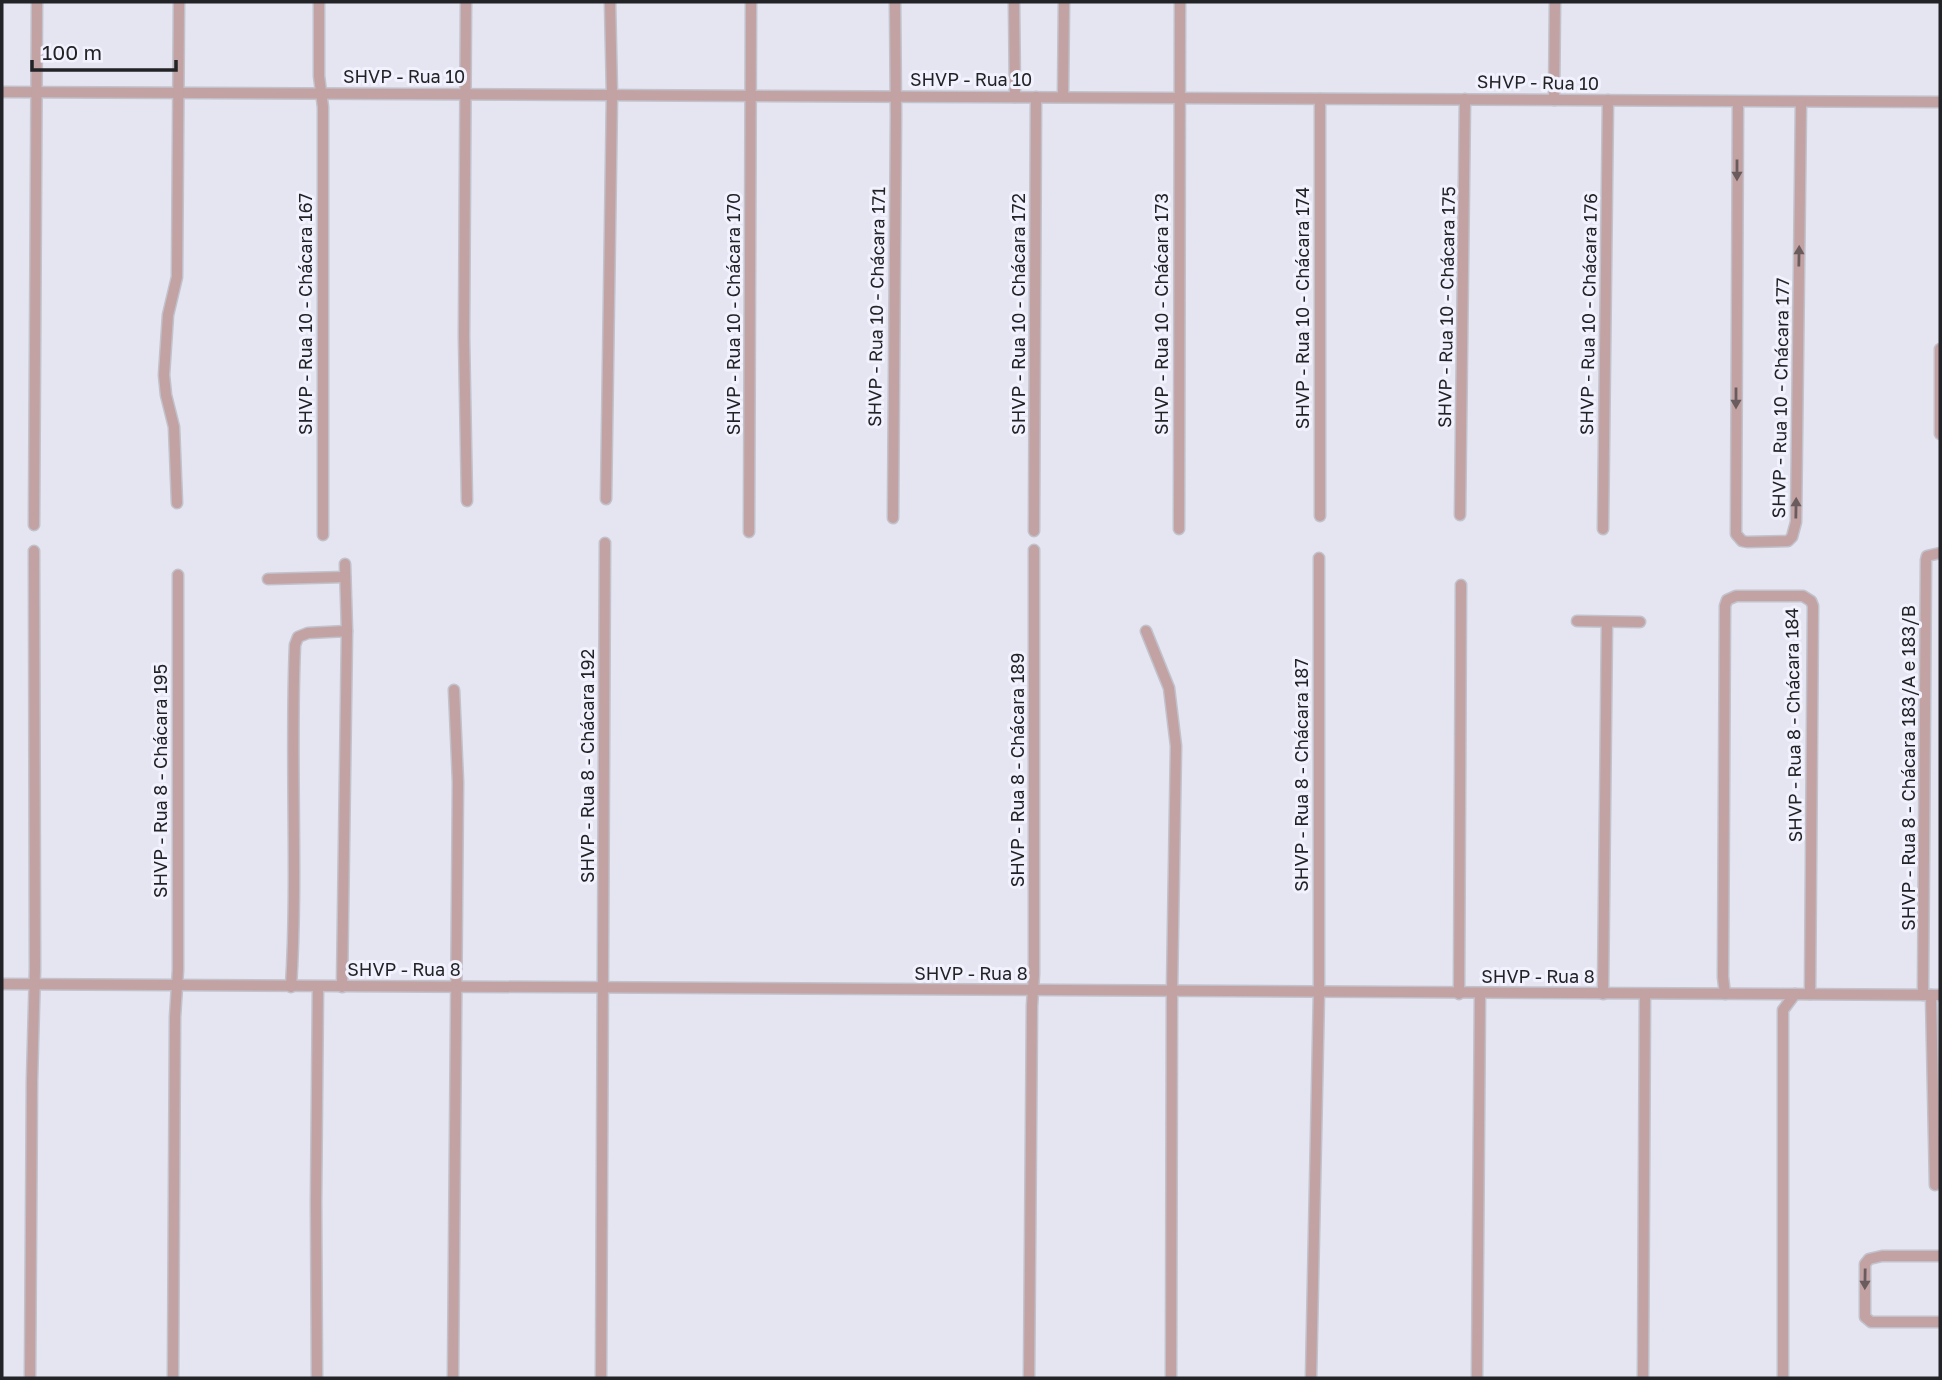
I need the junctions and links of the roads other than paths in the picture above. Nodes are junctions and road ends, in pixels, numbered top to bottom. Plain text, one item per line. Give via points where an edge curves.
1 (37, 2) edge
2 (179, 2) edge
3 (319, 2) edge
4 (466, 2) edge
5 (610, 2) edge
6 (751, 2) edge
7 (895, 2) edge
8 (1014, 2) edge
9 (1064, 2) edge
10 (1180, 2) edge
11 (1555, 2) edge
12 (2, 92) edge
13 (37, 93) junction
14 (179, 93) junction
15 (465, 93) junction
16 (321, 94) junction
17 (612, 95) junction
18 (750, 95) junction
19 (895, 96) junction
20 (1015, 97) junction
21 (1036, 97) junction
22 (1063, 97) junction
23 (1179, 98) junction
24 (1320, 99) junction
25 (1465, 99) junction
26 (1554, 100) junction
27 (1608, 100) junction
28 (1738, 102) junction
29 (1801, 102) junction
30 (1940, 102) edge
31 (1940, 349) edge
32 (1940, 434) edge
33 (606, 499) dead end
34 (467, 501) dead end
35 (177, 503) dead end
36 (1460, 515) dead end
37 (1320, 516) dead end
38 (893, 518) dead end
39 (34, 524) dead end
40 (1603, 528) dead end
41 (1179, 529) dead end
42 (1034, 531) dead end
43 (749, 532) dead end
44 (323, 535) dead end
45 (605, 543) dead end
46 (34, 551) dead end
47 (1034, 551) dead end
48 (1940, 553) edge
49 (1319, 558) dead end
50 (345, 564) dead end
51 (178, 575) dead end
52 (345, 577) junction
53 (268, 579) dead end
54 (1461, 585) dead end
55 (1577, 621) dead end
56 (1607, 622) junction
57 (1640, 622) dead end
58 (347, 631) junction
59 (1146, 631) dead end
60 (454, 690) dead end
61 (2, 984) edge
62 (34, 985) junction
63 (457, 986) junction
64 (175, 987) junction
65 (291, 987) junction
66 (318, 987) junction
67 (342, 987) junction
68 (604, 988) junction
69 (1032, 990) junction
70 (1172, 990) junction
71 (1320, 992) junction
72 (1480, 993) junction
73 (1603, 993) junction
74 (1810, 993) junction
75 (1459, 994) junction
76 (1645, 994) junction
77 (1795, 994) junction
78 (1726, 995) junction
79 (1932, 995) edge
80 (1935, 1185) dead end
81 (1940, 1256) edge
82 (1940, 1322) edge
83 (30, 1378) edge
84 (173, 1378) edge
85 (317, 1378) edge
86 (453, 1378) edge
87 (601, 1378) edge
88 (1029, 1378) edge
89 (1171, 1378) edge
90 (1311, 1378) edge
91 (1477, 1378) edge
92 (1643, 1378) edge
93 (1783, 1378) edge

1 - 13 street
2 - 14 street
3 - 16 street, SHVP - Rua 10 - Chácara 167
4 - 15 street
5 - 17 street
6 - 18 street, SHVP - Rua 10 - Chácara 170
7 - 19 street, SHVP - Rua 10 - Chácara 171
8 - 20 street
9 - 22 street
10 - 23 street, SHVP - Rua 10 - Chácara 173
11 - 26 street
12 - 13 street, SHVP - Rua 10
13 - 14 street, SHVP - Rua 10
13 - 39 street
14 - 16 street, SHVP - Rua 10
14 - 35 street via 177,277 168,315 164,376 174,427
15 - 16 street, SHVP - Rua 10
15 - 17 street, SHVP - Rua 10
15 - 34 street
16 - 44 street, SHVP - Rua 10 - Chácara 167
17 - 18 street, SHVP - Rua 10
17 - 33 street
18 - 19 street, SHVP - Rua 10
18 - 43 street, SHVP - Rua 10 - Chácara 170
19 - 20 street, SHVP - Rua 10
19 - 38 street, SHVP - Rua 10 - Chácara 171
20 - 21 street, SHVP - Rua 10
21 - 22 street, SHVP - Rua 10
21 - 42 street, SHVP - Rua 10 - Chácara 172
22 - 23 street, SHVP - Rua 10
23 - 24 street, SHVP - Rua 10
23 - 41 street, SHVP - Rua 10 - Chácara 173
24 - 25 street, SHVP - Rua 10
24 - 37 street, SHVP - Rua 10 - Chácara 174
25 - 26 street, SHVP - Rua 10
25 - 36 street, SHVP - Rua 10 - Chácara 175
26 - 27 street, SHVP - Rua 10
27 - 28 street, SHVP - Rua 10
27 - 40 street, SHVP - Rua 10 - Chácara 176
28 - 29 street, SHVP - Rua 10
28 -> 29 street, SHVP - Rua 10 - Chácara 177 via 1736,534 1747,542 1788,541 1796,522
29 - 30 street, SHVP - Rua 10
31 - 32 street
45 - 68 street, SHVP - Rua 8 - Chácara 192
46 - 62 street
47 - 69 street, SHVP - Rua 8 - Chácara 189
48 - 79 street, SHVP - Rua 8 - Chácara 183/A e 183/B via 1930,554 1926,560
49 - 71 street, SHVP - Rua 8 - Chácara 187
50 - 52 street
51 - 64 street, SHVP - Rua 8 - Chácara 195
52 - 53 street
52 - 58 street
54 - 75 street
55 - 56 street
56 - 57 street
56 - 73 street
58 - 65 street via 307,633 298,637 295,645
58 - 67 street
59 - 70 street via 1169,688 1176,746
60 - 63 street
61 - 62 street, SHVP - Rua 8
62 - 64 street, SHVP - Rua 8
62 - 83 street
63 - 67 street, SHVP - Rua 8
63 - 68 street, SHVP - Rua 8
63 - 86 street
64 - 65 street, SHVP - Rua 8
64 - 84 street, SHVP - Rua 8 - Chácara 195
65 - 66 street, SHVP - Rua 8
66 - 67 street, SHVP - Rua 8
66 - 85 street
68 - 69 street, SHVP - Rua 8
68 - 87 street, SHVP - Rua 8 - Chácara 192
69 - 70 street, SHVP - Rua 8
69 - 88 street, SHVP - Rua 8 - Chácara 189
70 - 71 street, SHVP - Rua 8
70 - 89 street
71 - 75 street, SHVP - Rua 8
71 - 90 street, SHVP - Rua 8 - Chácara 187
72 - 73 street, SHVP - Rua 8
72 - 75 street, SHVP - Rua 8
72 - 91 street
73 - 76 street, SHVP - Rua 8
74 - 77 street, SHVP - Rua 8
74 - 78 street, SHVP - Rua 8 - Chácara 184 via 1812,606 1803,596 1736,596 1725,606
74 - 79 street, SHVP - Rua 8
76 - 78 street, SHVP - Rua 8
76 - 92 street
77 - 78 street, SHVP - Rua 8
77 - 93 street via 1783,1010
79 - 80 street
81 -> 82 street via 1869,1259 1864,1308 1871,1322

